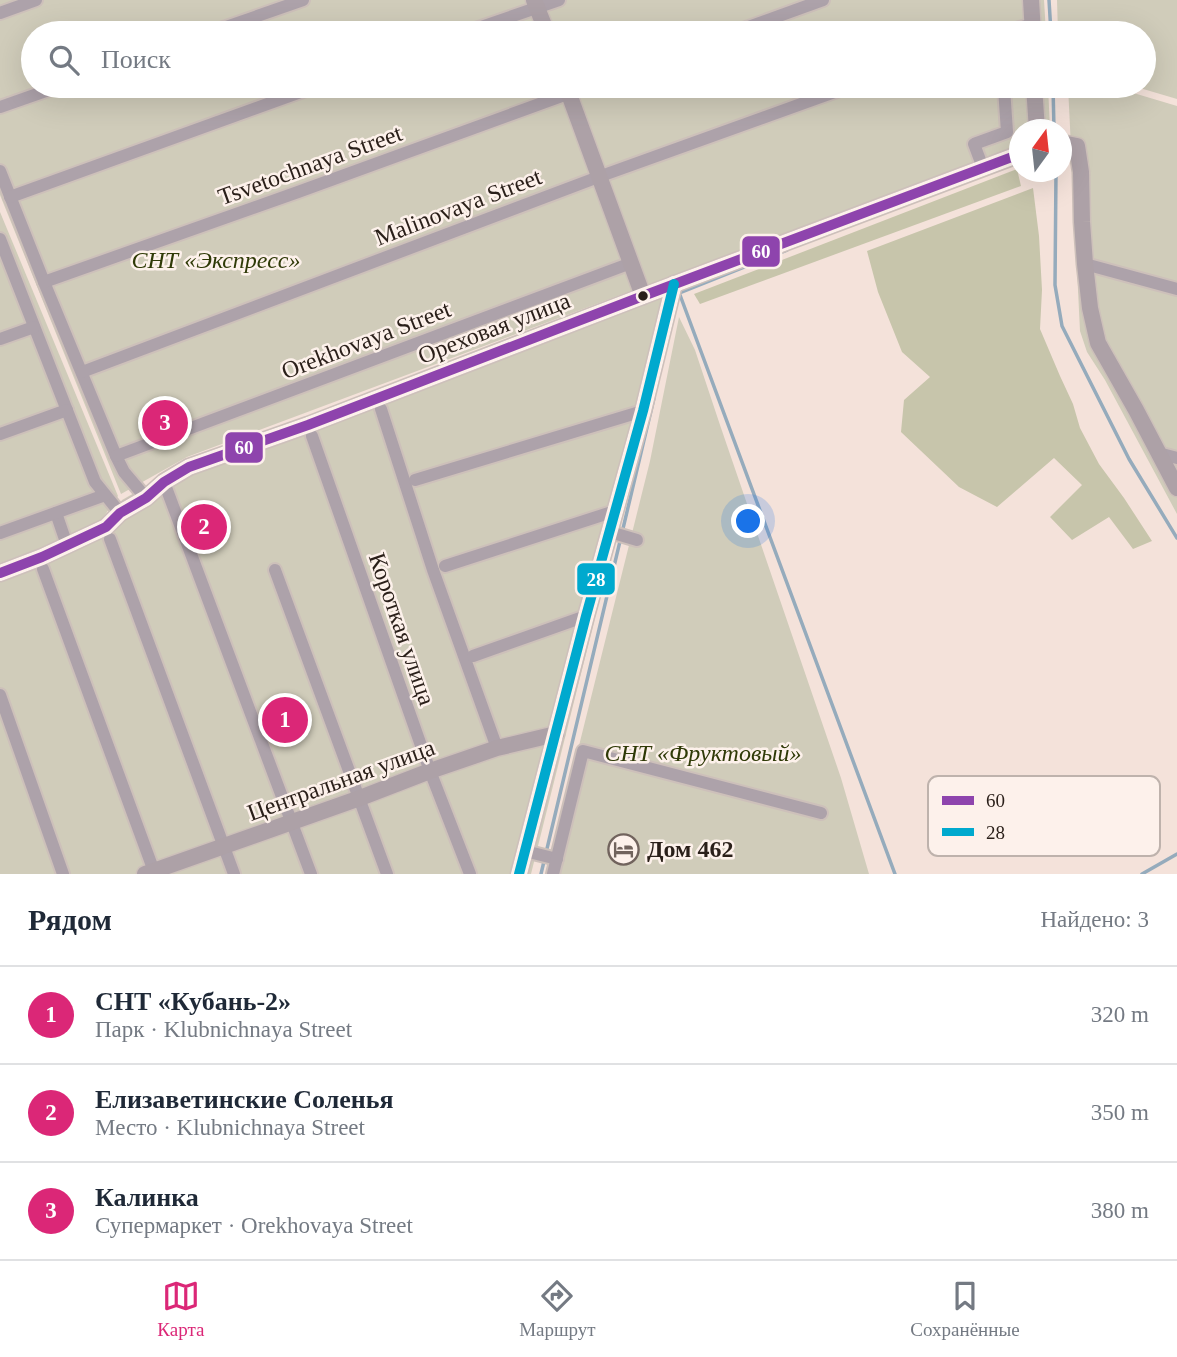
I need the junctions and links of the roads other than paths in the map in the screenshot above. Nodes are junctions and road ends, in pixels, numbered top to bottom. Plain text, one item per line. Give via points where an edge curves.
1 (36, 0) edge
2 (303, 0) edge
3 (559, 0) edge
4 (823, 0) edge
5 (1031, 0) edge
6 (536, 4) edge
7 (0, 13) edge
8 (243, 21) edge
9 (494, 21) edge
10 (542, 21) edge
11 (765, 21) edge
12 (1032, 21) edge
13 (26, 98) edge
14 (284, 98) edge
15 (544, 98) edge
16 (571, 98) edge
17 (818, 98) edge
18 (1005, 98) edge
19 (1035, 98) edge
20 (0, 107) edge
21 (1036, 119) edge
22 (1072, 145) edge
23 (1009, 158) edge
24 (983, 168) junction
25 (0, 171) edge
26 (601, 176) junction
27 (10, 197) junction
28 (1, 245) edge
29 (631, 263) junction
30 (1085, 264) junction
31 (44, 282) junction
32 (674, 284) junction
33 (1177, 289) edge
34 (643, 296) junction
35 (34, 327) junction
36 (0, 340) edge
37 (82, 372) junction
38 (381, 409) dead end
39 (67, 410) junction
40 (643, 411) junction
41 (0, 434) edge
42 (312, 436) dead end
43 (1158, 453) junction
44 (116, 456) junction
45 (1177, 458) edge
46 (415, 480) dead end
47 (164, 482) junction
48 (1177, 488) edge
49 (105, 495) junction
50 (146, 498) junction
51 (615, 511) junction
52 (56, 513) junction
53 (120, 513) junction
54 (0, 533) edge
55 (110, 539) dead end
56 (67, 545) junction
57 (444, 566) dead end
58 (43, 569) dead end
59 (275, 570) dead end
60 (0, 573) edge
61 (586, 616) junction
62 (473, 656) dead end
63 (0, 695) edge
64 (556, 734) junction
65 (497, 748) junction
66 (430, 771) junction
67 (360, 798) junction
68 (821, 813) dead end
69 (291, 822) junction
70 (224, 847) junction
71 (543, 856) junction
72 (151, 873) edge
73 (63, 874) edge
74 (233, 874) edge
75 (311, 874) edge
76 (387, 874) edge
77 (470, 874) edge
78 (519, 874) edge
79 (553, 874) edge

1 - 7 street
2 - 8 street
3 - 6 street
4 - 11 street
5 - 12 street
6 - 9 street
6 - 10 street
13 - 20 street
14 - 27 street
15 - 31 street, Tsvetochnaya Street
16 - 26 street
17 - 26 street, Malinovaya Street
18 - 24 street via 1007,132 974,144
19 - 21 street
22 - 30 street via 1077,146 1082,172
23 - 24 street, Ореховая улица
24 - 32 street, Ореховая улица
25 - 27 street
26 - 29 street
26 - 37 street, Malinovaya Street
27 - 31 street
28 - 35 street
29 - 34 street
29 - 44 street, Orekhovaya Street
30 - 33 street
30 - 43 street via 1098,344
31 - 37 street
32 - 34 street, Ореховая улица
32 - 40 street
34 - 47 street, Ореховая улица via 189,467
35 - 36 street
35 - 39 street
37 - 44 street
38 - 65 street
39 - 41 street
39 - 49 street via 95,482
40 - 46 street
40 - 51 street
42 - 66 street, Короткая улица
43 - 45 street
43 - 48 street
44 - 50 street
47 - 50 street, Ореховая улица
47 - 69 street
49 - 52 street
49 - 53 street
50 - 53 street, Ореховая улица
51 - 57 street
51 - 61 street via 622,536
52 - 54 street
52 - 56 street
53 - 56 street, Ореховая улица via 106,527
55 - 70 street
56 - 60 street, Ореховая улица
58 - 72 street
59 - 67 street
61 - 62 street
61 - 64 street
63 - 73 street
64 - 65 street, Центральная улица
64 - 71 street
65 - 66 street, Центральная улица
66 - 67 street, Центральная улица
66 - 77 street, Короткая улица
67 - 69 street, Центральная улица
67 - 76 street
68 - 71 street via 583,751
69 - 70 street, Центральная улица
69 - 75 street
70 - 72 street, Центральная улица
70 - 74 street
71 - 78 street
71 - 79 street

